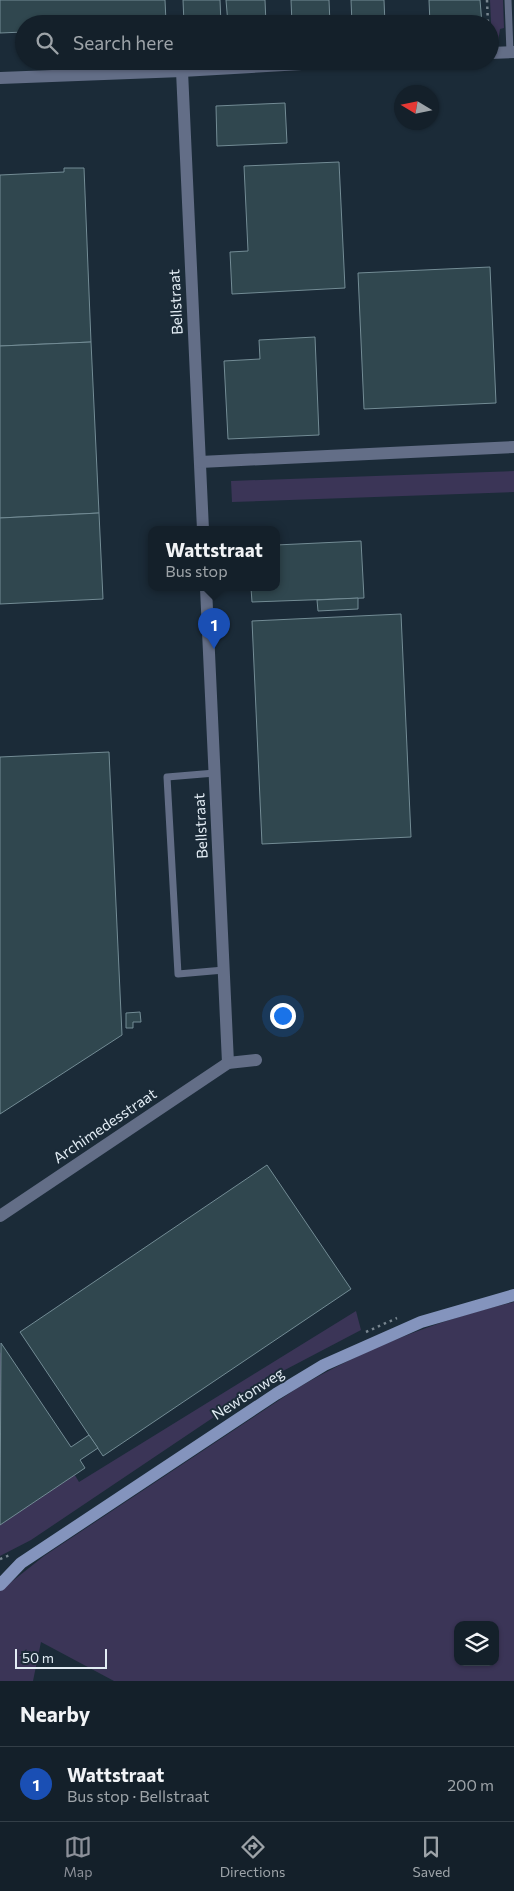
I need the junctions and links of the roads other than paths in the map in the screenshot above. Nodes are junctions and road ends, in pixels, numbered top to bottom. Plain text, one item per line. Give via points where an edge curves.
1 (508, 0) edge
2 (512, 52) edge
3 (499, 53) edge
4 (199, 70) edge
5 (182, 71) junction
6 (0, 78) edge
7 (514, 447) edge
8 (200, 462) junction
9 (203, 526) edge
10 (206, 591) edge
11 (215, 773) junction
12 (224, 970) junction
13 (256, 1060) dead end
14 (228, 1063) junction
15 (0, 1216) edge
16 (514, 1295) edge
17 (21, 1563) junction
18 (0, 1572) edge
19 (0, 1585) edge

1 - 2 lane
2 - 3 street
4 - 5 street
5 - 6 street
5 - 8 street, Bellstraat
7 - 8 street
8 - 9 street, Bellstraat
10 - 11 street, Bellstraat
11 - 12 street, Bellstraat
11 - 12 lane via 167,777 178,974
12 - 14 street, Bellstraat
13 - 14 street
14 - 15 street, Archimedesstraat
16 - 17 main road, Newtonweg via 421,1322 324,1366 276,1394
17 - 18 main road, Newtonweg
17 - 19 main road, Newtonweg

